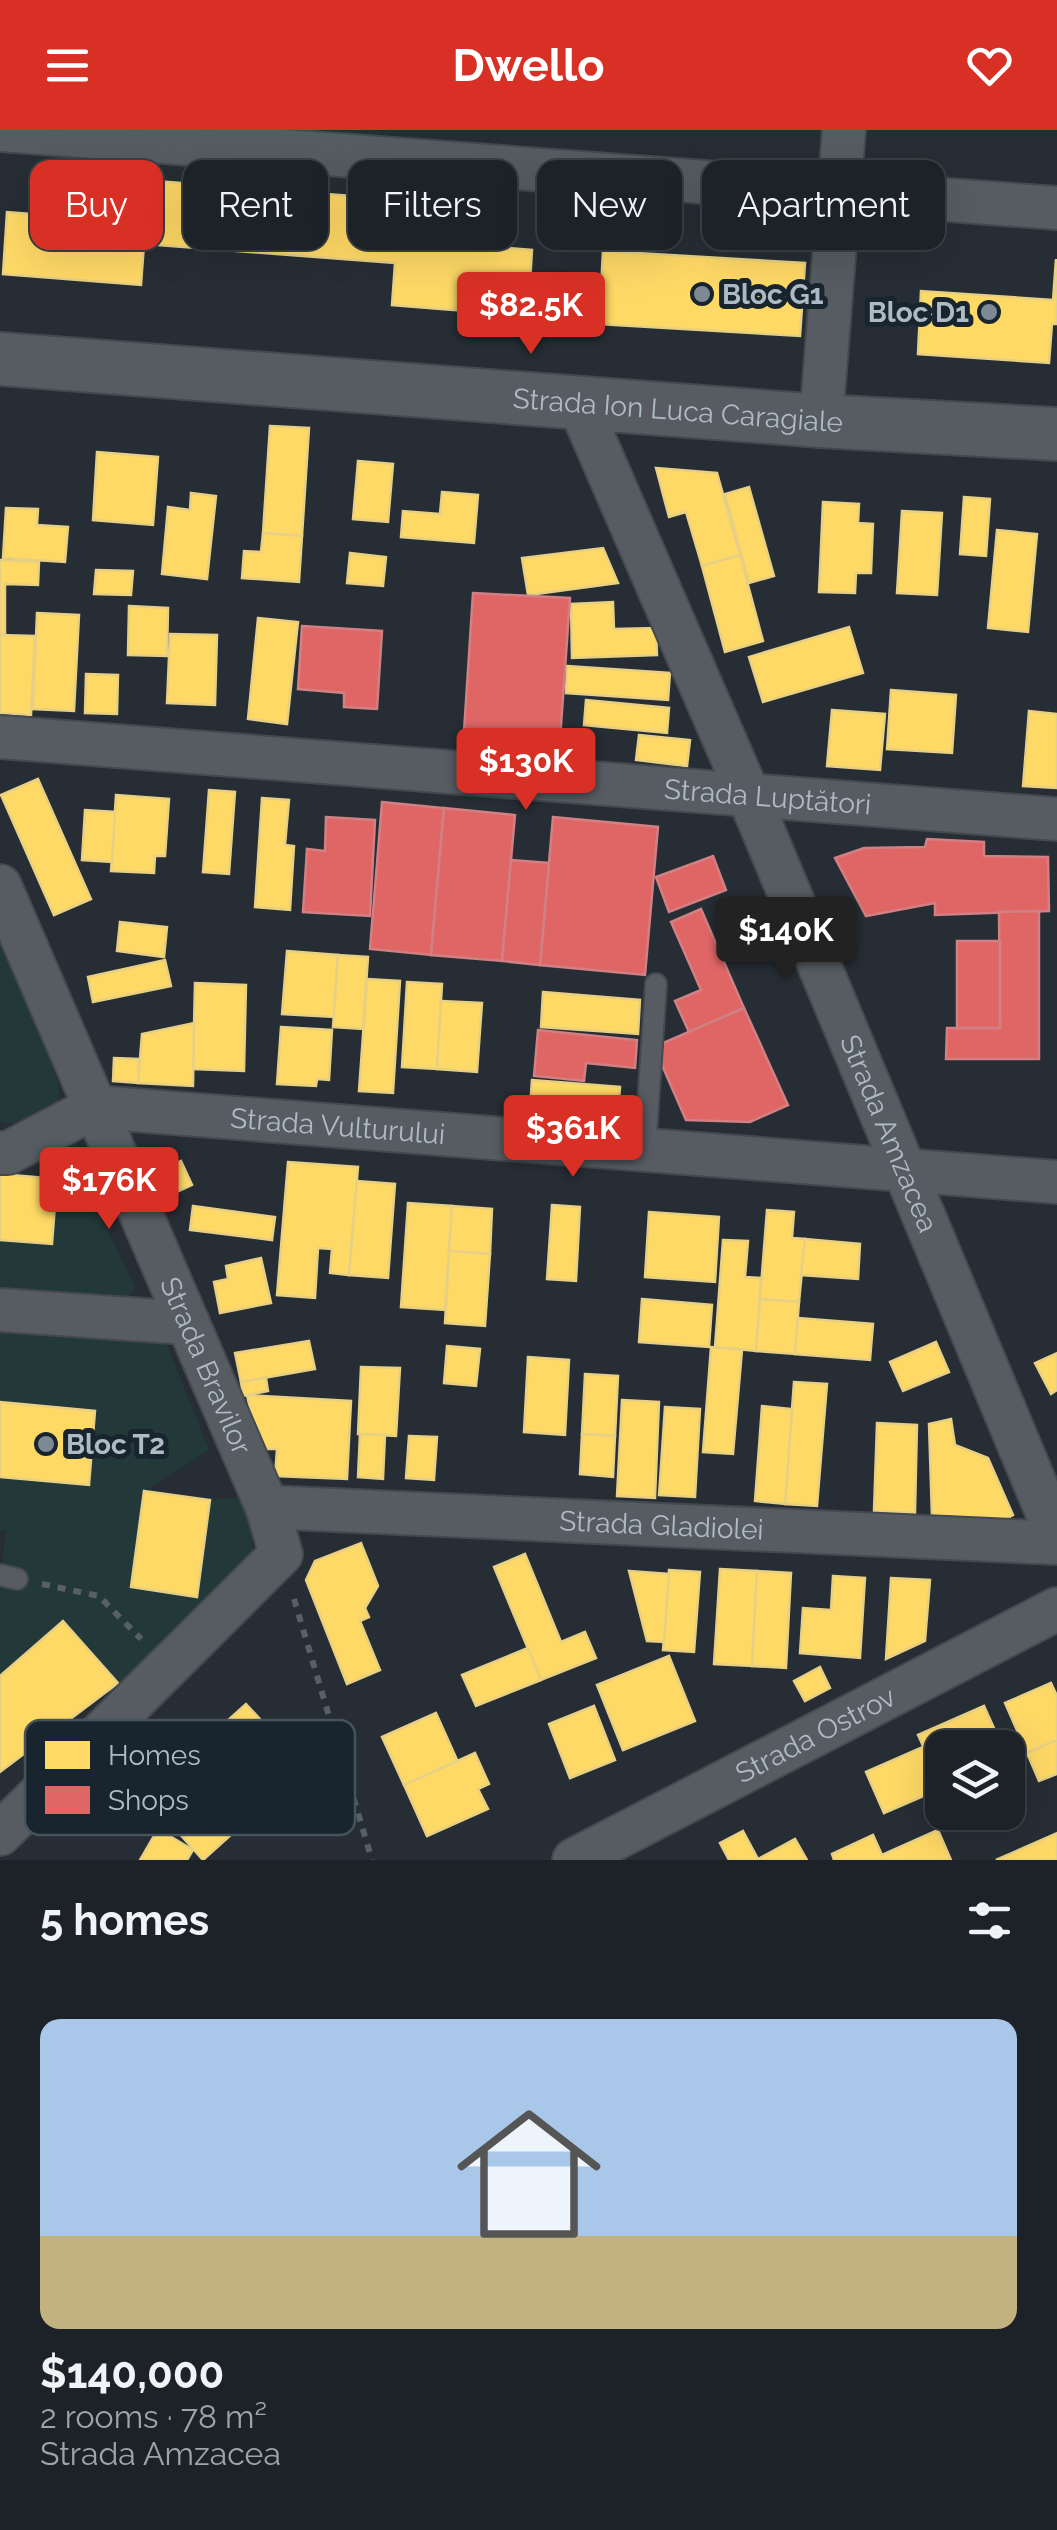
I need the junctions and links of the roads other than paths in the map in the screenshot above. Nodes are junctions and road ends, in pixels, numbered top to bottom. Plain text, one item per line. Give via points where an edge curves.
1 (0, 130) edge
2 (844, 130) edge
3 (351, 143) edge
4 (843, 160) edge
5 (702, 178) edge
6 (945, 200) edge
7 (1057, 208) edge
8 (836, 250) edge
9 (0, 359) edge
10 (578, 402) junction
11 (821, 421) junction
12 (1057, 434) edge
13 (0, 737) edge
14 (748, 794) junction
15 (1057, 818) edge
16 (0, 886) edge
17 (656, 984) dead end
18 (95, 1107) junction
19 (645, 1150) junction
20 (0, 1153) edge
21 (903, 1170) junction
22 (1057, 1182) edge
23 (0, 1310) edge
24 (188, 1324) junction
25 (267, 1507) junction
26 (1057, 1539) edge
27 (1057, 1609) edge
28 (115, 1720) edge
29 (25, 1809) edge
30 (0, 1834) edge
31 (574, 1860) edge

1 - 3 street
2 - 4 street
3 - 5 street
6 - 7 street
8 - 11 street
9 - 10 street, Strada Ion Luca Caragiale
10 - 11 street, Strada Ion Luca Caragiale
10 - 14 street, Strada Amzacea
11 - 12 street, Strada Ion Luca Caragiale
13 - 14 street, Strada Luptători
14 - 15 street, Strada Luptători
14 - 21 street, Strada Amzacea
16 - 18 street, Strada Bravilor
17 - 19 lane
18 - 19 street, Strada Vulturului
18 - 20 street
18 - 24 street, Strada Bravilor
19 - 21 street, Strada Vulturului
21 - 22 street, Strada Vulturului
21 - 26 street, Strada Amzacea
23 - 24 street
24 - 25 street, Strada Bravilor
25 - 26 street, Strada Gladiolei
25 - 28 street, Strada Bravilor via 281,1554
27 - 31 street, Strada Ostrov
29 - 30 street, Strada Bravilor

